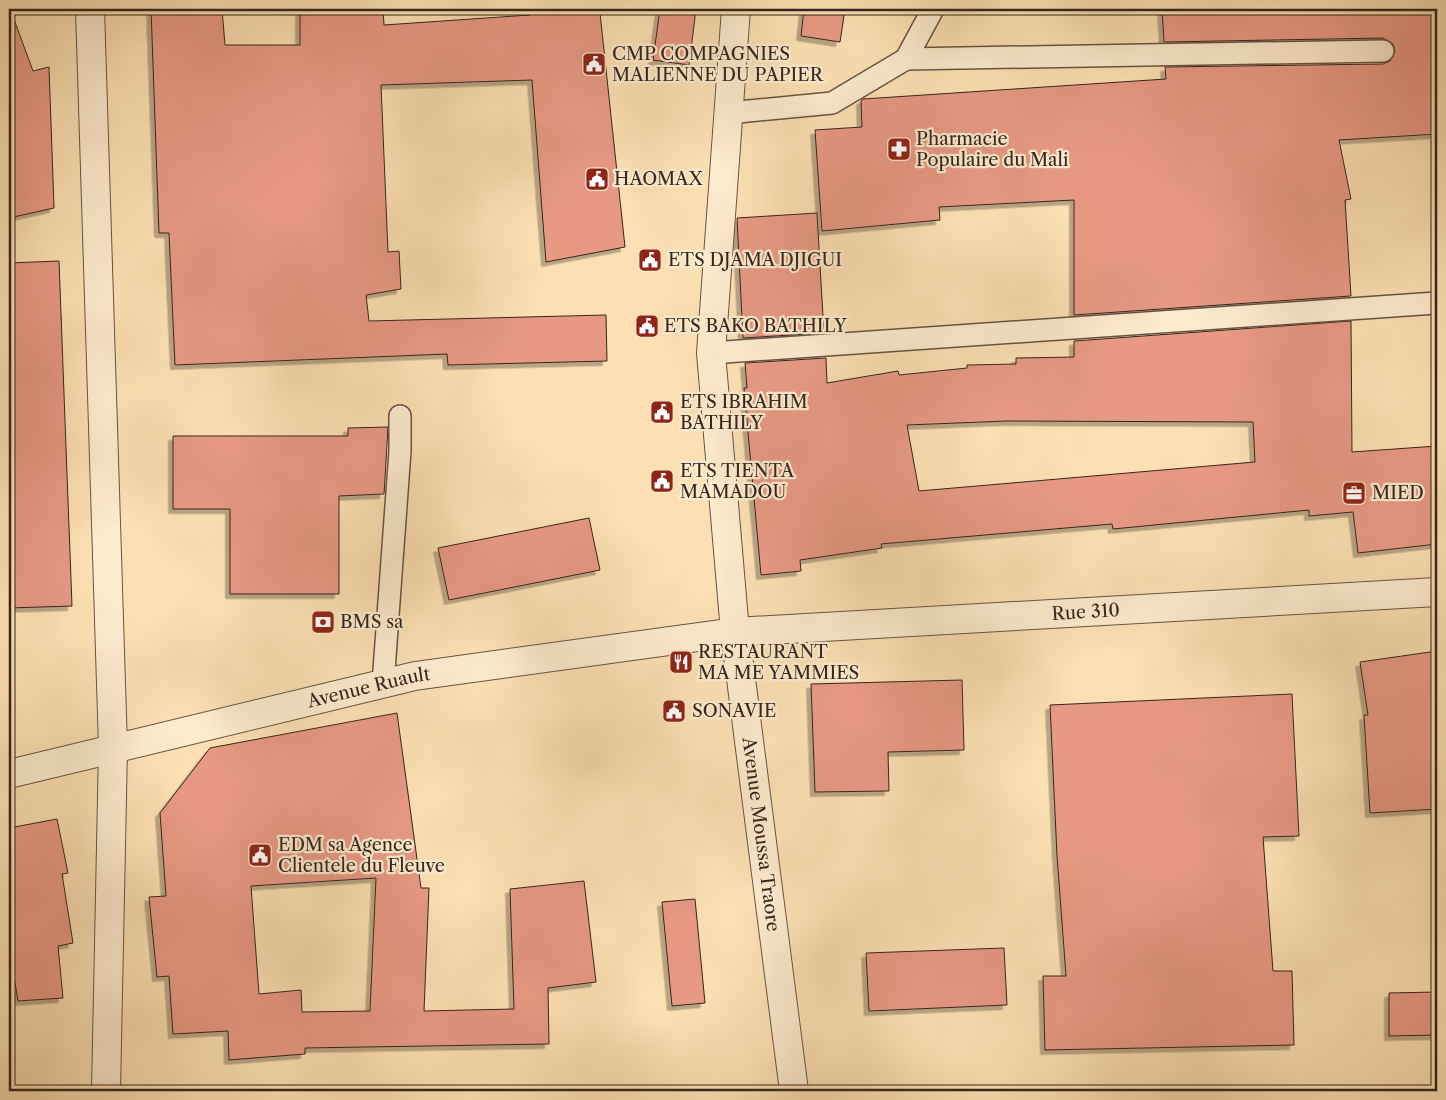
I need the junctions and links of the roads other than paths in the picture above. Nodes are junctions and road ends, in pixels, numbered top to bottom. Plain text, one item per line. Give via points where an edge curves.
1 (90, 9) edge
2 (736, 9) edge
3 (933, 9) edge
4 (1383, 51) dead end
5 (906, 59) junction
6 (728, 113) junction
7 (1436, 303) edge
8 (711, 353) junction
9 (400, 416) dead end
10 (1437, 592) edge
11 (735, 632) junction
12 (383, 684) junction
13 (113, 748) junction
14 (9, 774) edge
15 (106, 1091) edge
16 (794, 1091) edge

1 - 13 street
2 - 6 street, Avenue Moussa Traore
3 - 5 lane
4 - 5 lane
5 - 6 lane via 832,103
6 - 8 street, Avenue Moussa Traore
7 - 8 lane
8 - 11 street, Avenue Moussa Traore
9 - 12 lane
10 - 11 street, Rue 310
11 - 12 street, Avenue Ruault via 415,676
11 - 16 street, Avenue Moussa Traore
12 - 13 street, Avenue Ruault
13 - 14 street, Avenue Ruault
13 - 15 street

